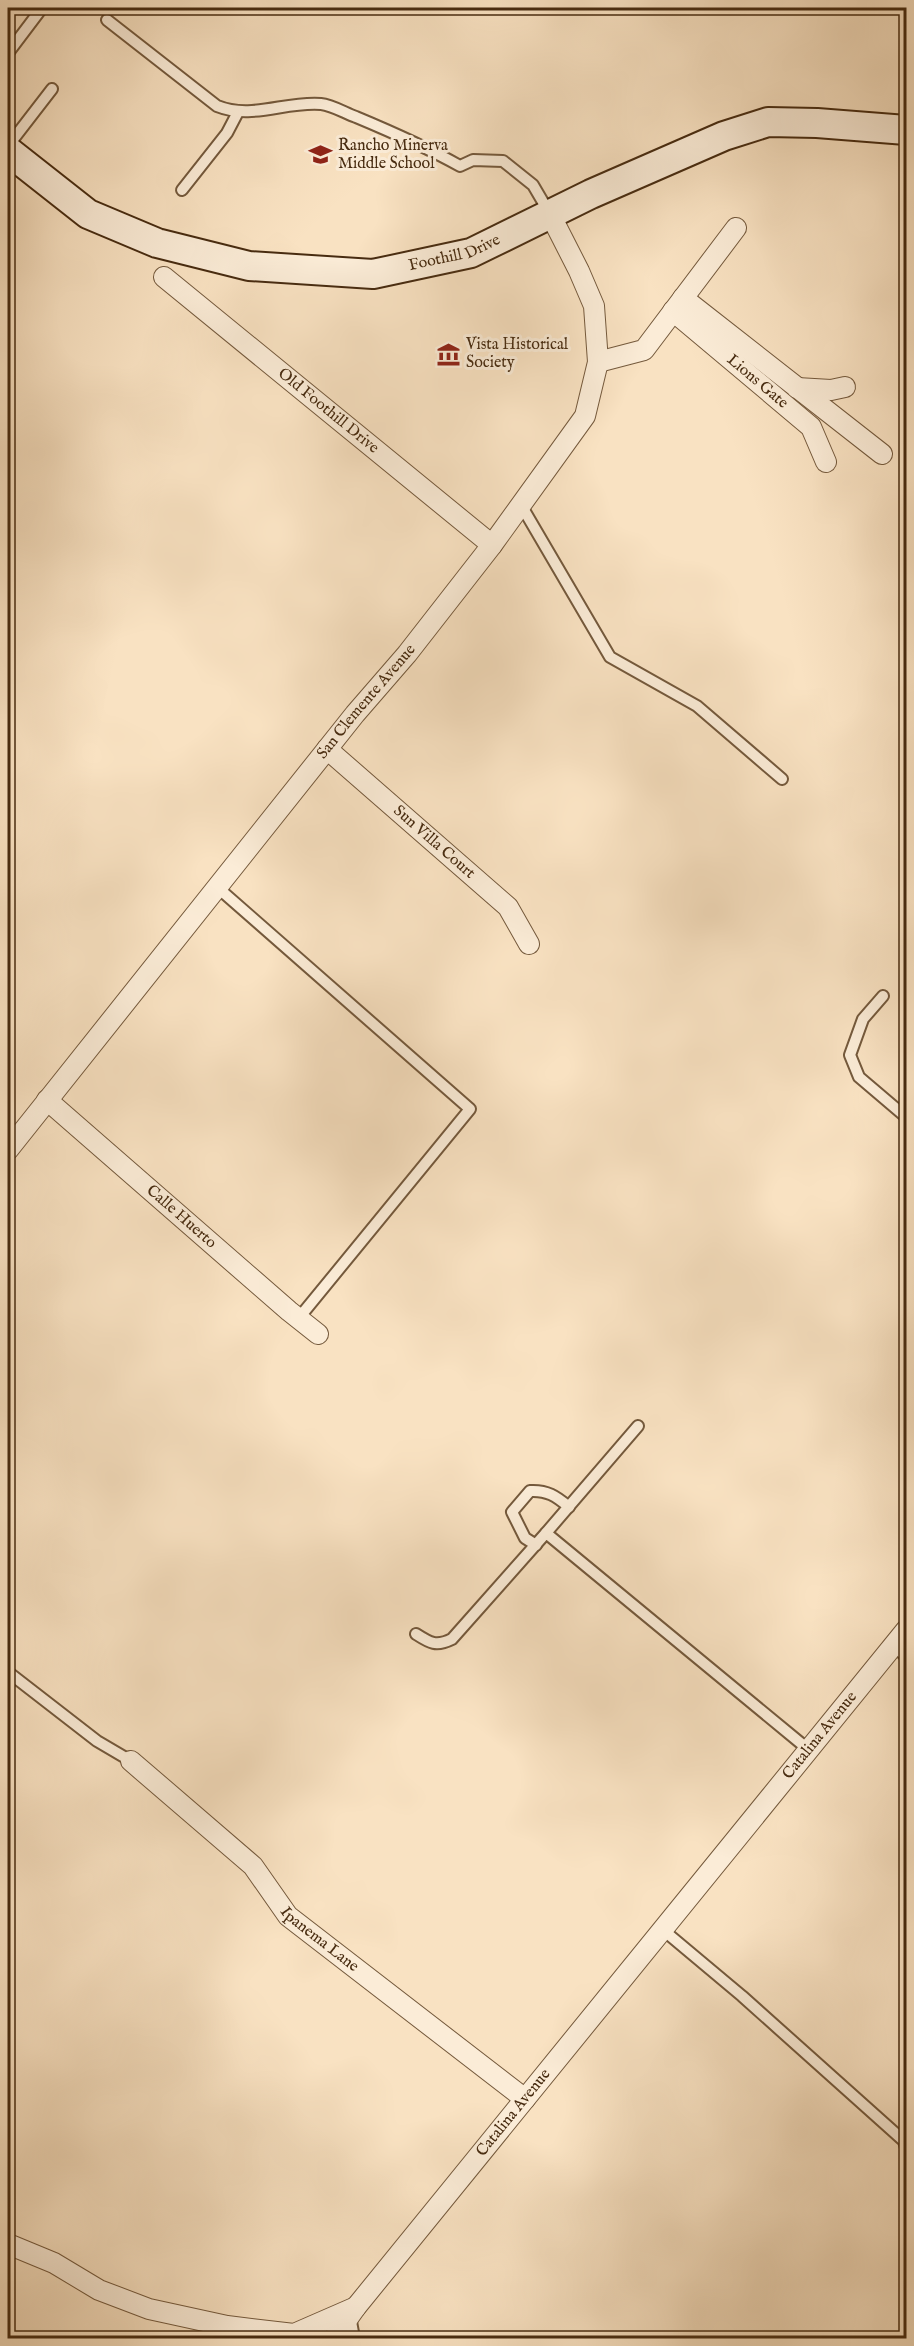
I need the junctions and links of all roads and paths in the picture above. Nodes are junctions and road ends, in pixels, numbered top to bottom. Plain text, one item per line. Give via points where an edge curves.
1 (42, 8) edge
2 (107, 20) dead end
3 (8, 53) edge
4 (52, 89) dead end
5 (238, 112) junction
6 (906, 130) edge
7 (8, 146) edge
8 (8, 151) edge
9 (182, 190) dead end
10 (550, 214) junction
11 (736, 228) dead end
12 (165, 277) dead end
13 (678, 304) junction
14 (598, 362) junction
15 (845, 387) dead end
16 (797, 388) junction
17 (882, 454) dead end
18 (826, 462) dead end
19 (521, 505) junction
20 (492, 545) junction
21 (327, 749) junction
22 (782, 779) dead end
23 (217, 887) junction
24 (529, 944) dead end
25 (883, 996) dead end
26 (47, 1100) junction
27 (906, 1117) edge
28 (8, 1150) edge
29 (298, 1319) junction
30 (318, 1334) dead end
31 (638, 1426) dead end
32 (569, 1507) junction
33 (546, 1533) junction
34 (536, 1545) junction
35 (416, 1634) dead end
36 (902, 1644) edge
37 (8, 1672) edge
38 (809, 1750) junction
39 (131, 1761) joint
40 (662, 1929) junction
41 (525, 2100) junction
42 (906, 2148) edge
43 (8, 2244) edge
44 (353, 2312) junction
45 (334, 2338) edge
46 (354, 2338) edge

1 - 3 lane
2 - 5 lane via 217,106
4 - 7 lane
5 - 9 lane via 227,133
5 - 10 lane via 323,104 420,144 460,166 473,160 503,161 533,185
6 - 10 main road, Foothill Drive via 768,123 724,136
8 - 10 main road, Foothill Drive via 88,214 157,243 249,266 373,274 471,253
10 - 14 street, San Clemente Avenue via 594,306
11 - 13 street
12 - 20 street, Old Foothill Drive
13 - 14 street via 644,350
13 - 16 street
13 - 18 street, Lions Gate via 811,427
14 - 19 street, San Clemente Avenue via 585,416
15 - 16 street
16 - 17 street
19 - 20 street, San Clemente Avenue
19 - 22 lane via 610,657 697,706
20 - 21 street, San Clemente Avenue
21 - 23 street, San Clemente Avenue
21 - 24 street, Sun Villa Court via 508,907
23 - 26 street, San Clemente Avenue
23 - 29 lane via 470,1108
25 - 27 lane via 863,1019 850,1055 859,1077
26 - 28 street, San Clemente Avenue
26 - 29 street, Calle Huerto
29 - 30 street, Calle Huerto
31 - 32 lane
32 - 33 lane
32 - 34 lane via 554,1494 539,1491 530,1491 516,1506 512,1512 525,1538
33 - 34 lane
33 - 38 lane
34 - 35 lane via 452,1639 433,1645
36 - 38 street, Catalina Avenue
37 - 39 lane via 97,1742
38 - 40 street, Catalina Avenue
39 - 41 street, Ipanema Lane via 253,1866 288,1916
40 - 41 street, Catalina Avenue
40 - 42 lane via 904,2141
41 - 44 street, Catalina Avenue
43 - 44 street, Catalina Avenue via 54,2263 99,2290 149,2309 227,2326 294,2334
44 - 45 street
44 - 46 lane

